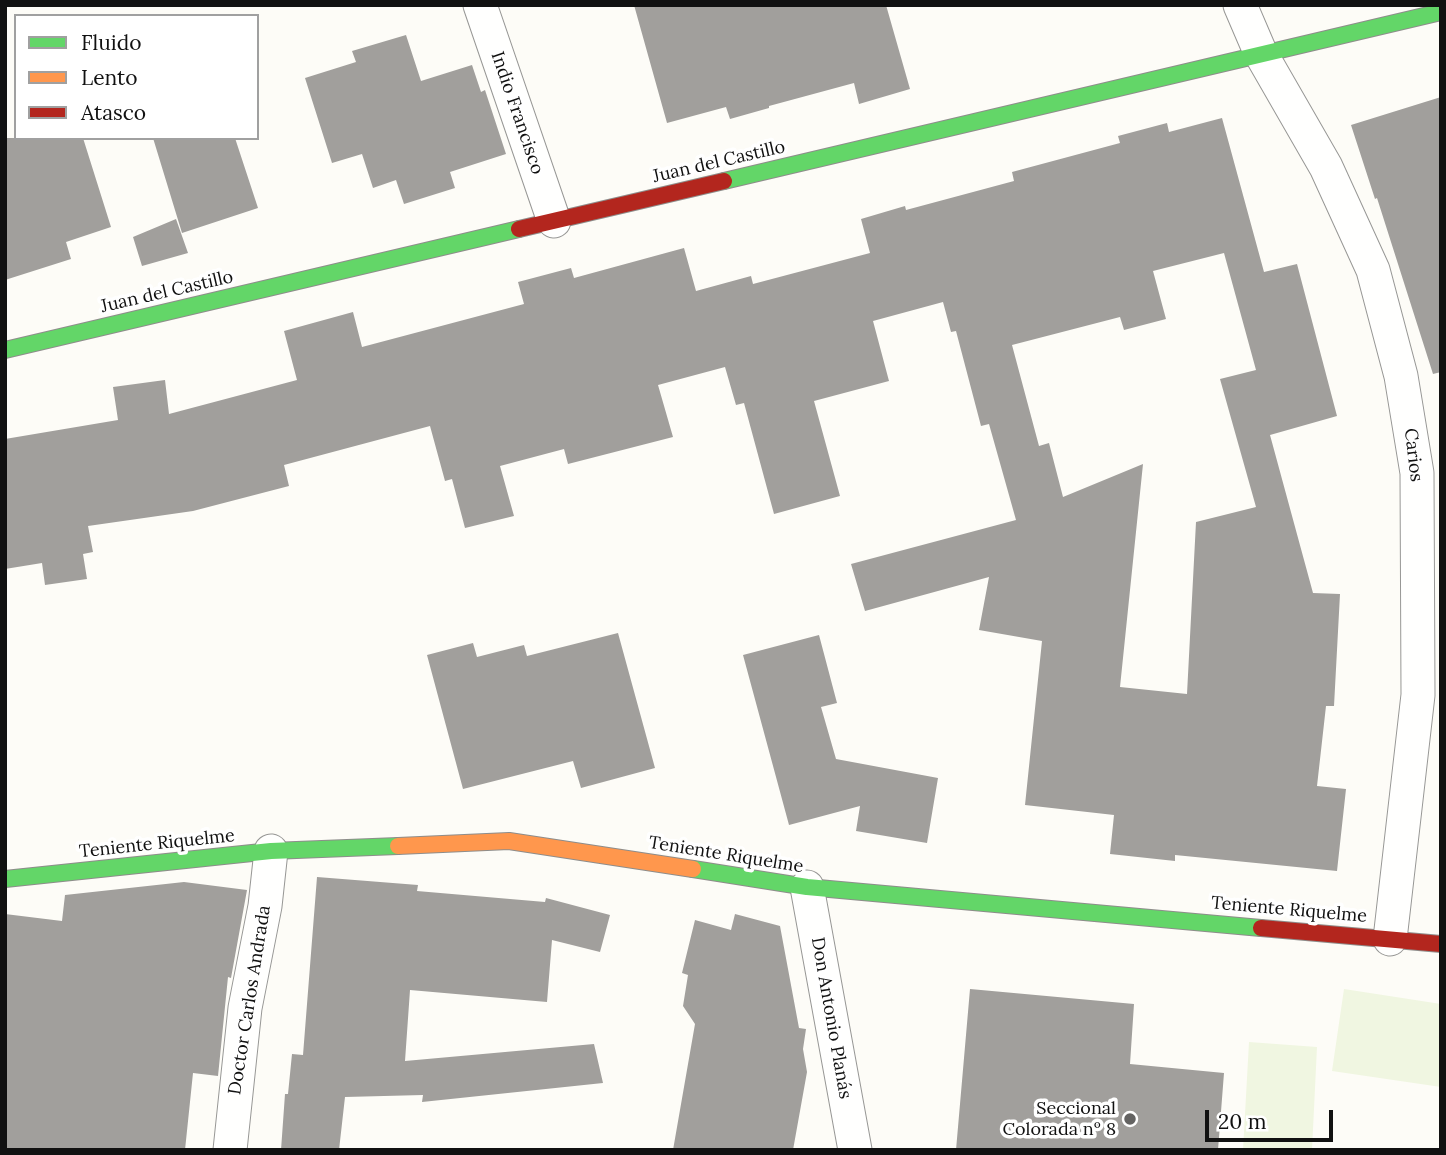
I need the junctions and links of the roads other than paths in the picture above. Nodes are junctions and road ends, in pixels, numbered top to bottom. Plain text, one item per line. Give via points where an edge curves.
1 (480, 5) edge
2 (1240, 5) edge
3 (1441, 12) edge
4 (1261, 54) junction
5 (554, 221) junction
6 (5, 350) edge
7 (271, 851) junction
8 (5, 879) edge
9 (807, 887) junction
10 (1390, 939) junction
11 (1441, 944) edge
12 (230, 1150) edge
13 (855, 1150) edge

1 - 5 street, Indio Francisco
2 - 4 street, Carios
3 - 4 street, Juan del Castillo
4 - 5 street, Juan del Castillo
4 - 10 street, Carios via 1326,167 1373,270 1401,376 1417,473 1419,695
5 - 6 street, Juan del Castillo
7 - 8 street, Teniente Riquelme
7 - 9 street, Teniente Riquelme via 509,841
7 - 12 street, Doctor Carlos Andrada via 245,1009
9 - 10 street, Teniente Riquelme
9 - 13 street, Don Antonio Planás
10 - 11 street, Teniente Riquelme

